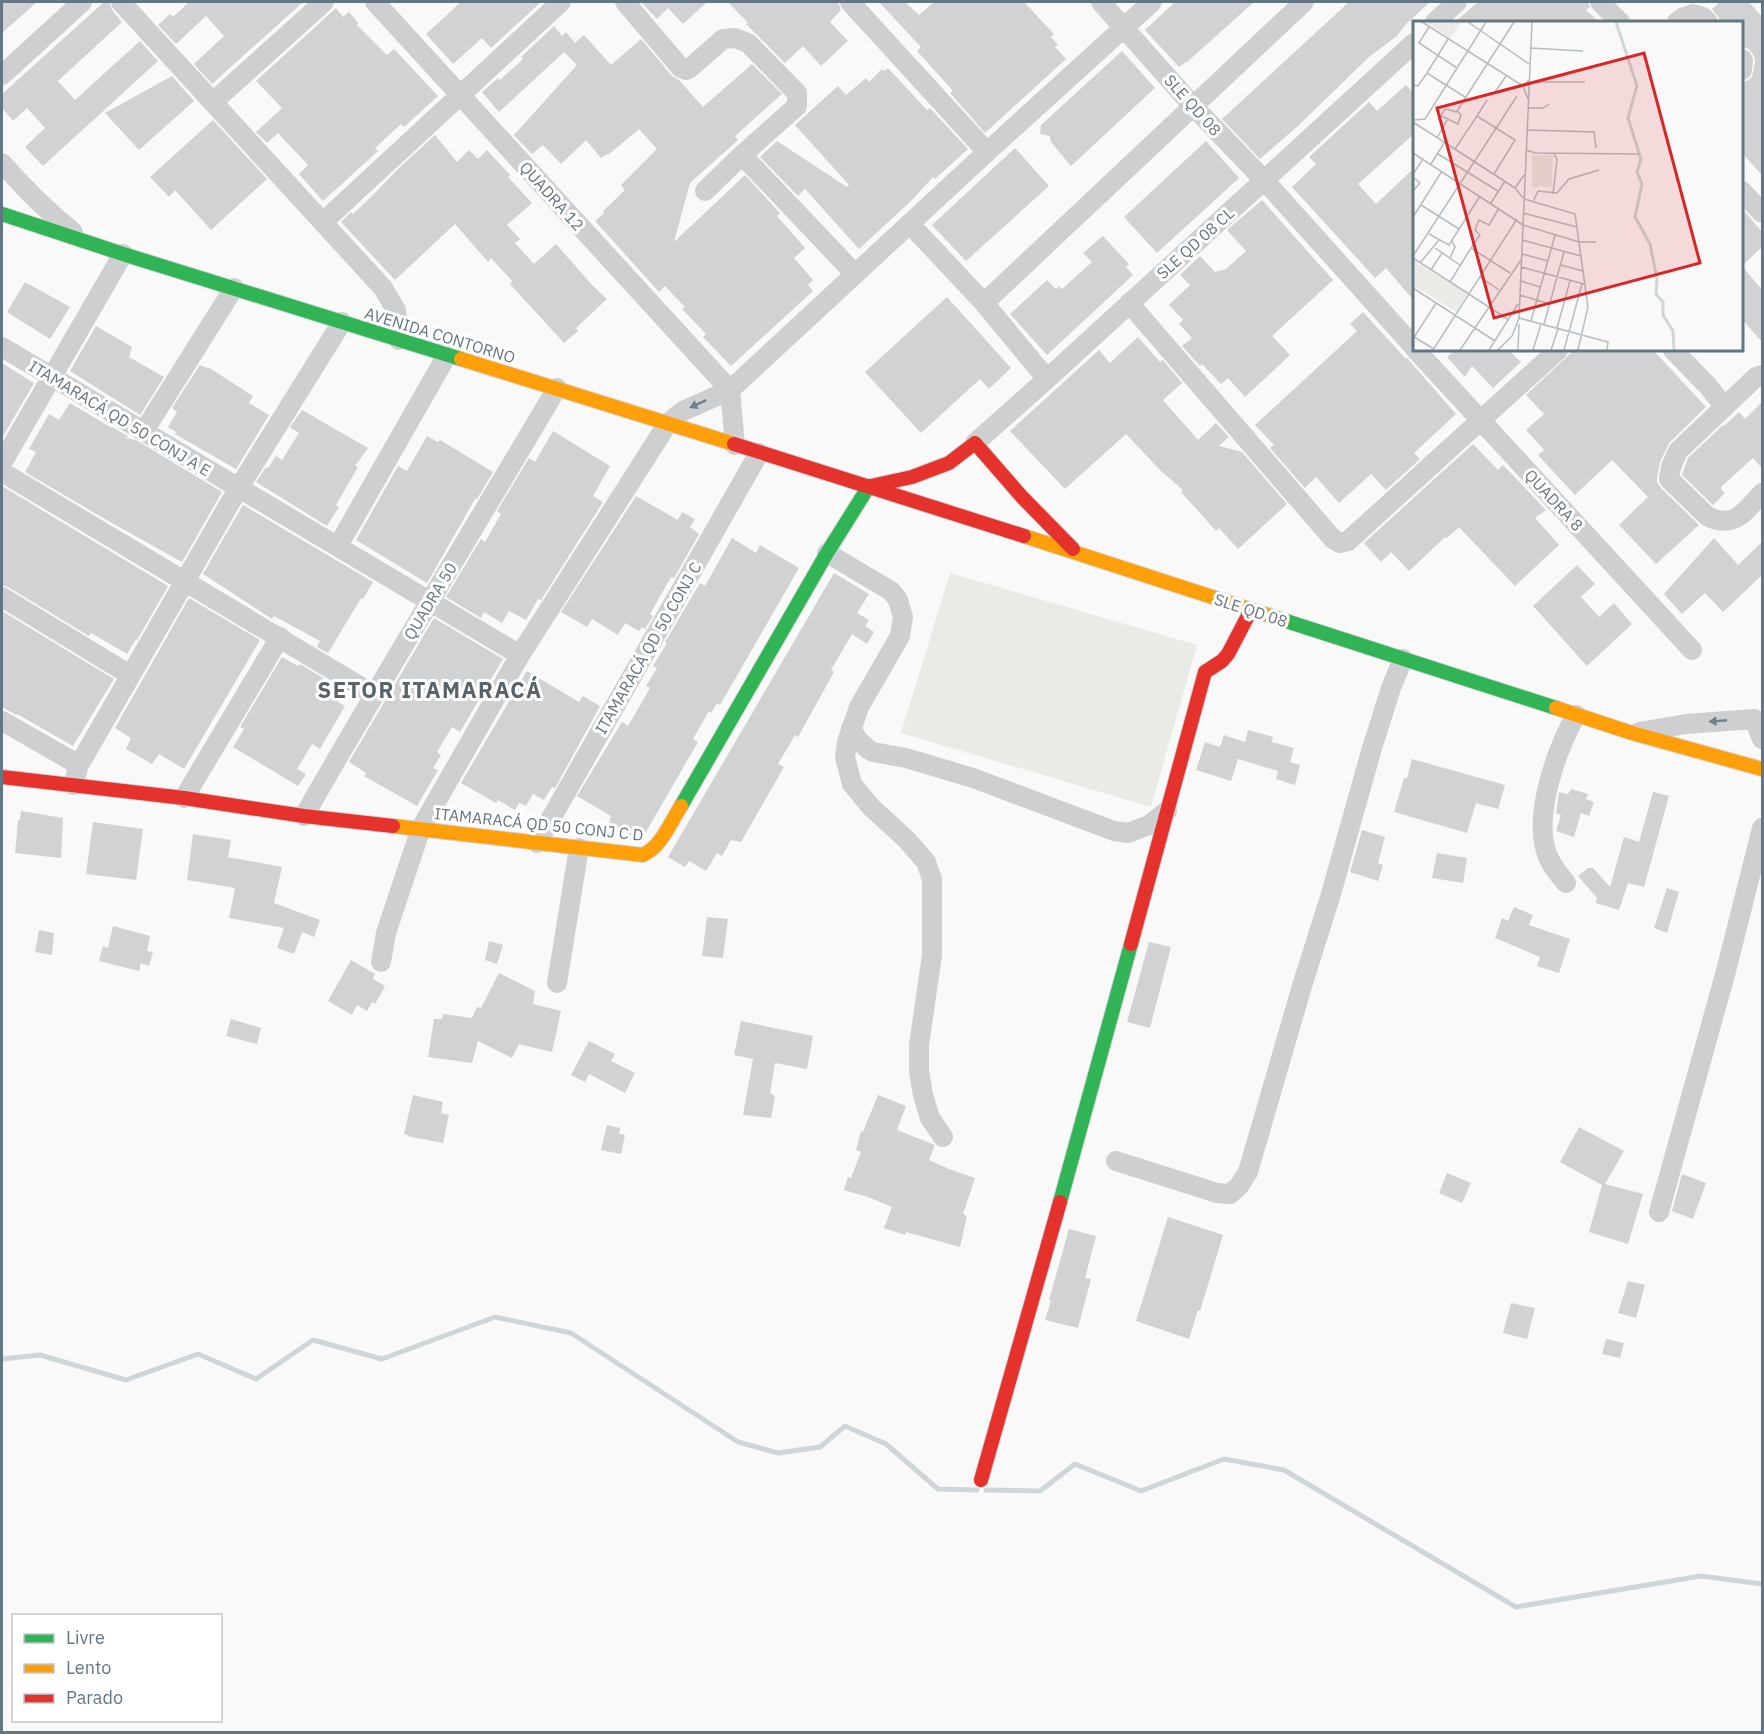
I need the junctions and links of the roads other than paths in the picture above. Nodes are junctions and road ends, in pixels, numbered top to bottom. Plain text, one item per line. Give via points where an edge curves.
1 (82, 2) edge
2 (121, 2) edge
3 (324, 2) edge
4 (375, 2) edge
5 (561, 2) edge
6 (625, 2) edge
7 (849, 2) edge
8 (1101, 2) edge
9 (1152, 2) edge
10 (1304, 2) edge
11 (1457, 2) edge
12 (1600, 2) edge
13 (1436, 21) edge
14 (1619, 21) edge
15 (1678, 21) edge
16 (1707, 21) edge
17 (1125, 27) junction
18 (1411, 54) edge
19 (2, 75) edge
20 (459, 95) junction
21 (213, 102) junction
22 (1192, 106) junction
23 (987, 152) junction
24 (742, 155) junction
25 (2, 163) edge
26 (1264, 180) junction
27 (705, 190) dead end
28 (1743, 192) edge
29 (1762, 213) edge
30 (2, 214) edge
31 (323, 222) junction
32 (910, 224) junction
33 (85, 241) junction
34 (123, 254) junction
35 (855, 274) junction
36 (234, 288) junction
37 (984, 303) junction
38 (1129, 303) junction
39 (342, 322) junction
40 (399, 340) junction
41 (1413, 346) edge
42 (2, 347) edge
43 (1418, 351) edge
44 (1557, 351) edge
45 (1674, 351) edge
46 (447, 355) junction
47 (1762, 375) edge
48 (51, 378) junction
49 (1047, 379) junction
50 (557, 388) junction
51 (730, 390) junction
52 (1725, 407) junction
53 (1480, 420) junction
54 (668, 423) junction
55 (144, 431) junction
56 (975, 443) junction
57 (735, 445) junction
58 (759, 453) junction
59 (2, 462) edge
60 (2, 472) edge
61 (869, 486) junction
62 (238, 489) junction
63 (1762, 493) edge
64 (338, 546) junction
65 (827, 553) junction
66 (1079, 555) junction
67 (184, 582) junction
68 (2, 597) edge
69 (431, 601) junction
70 (1251, 610) junction
71 (280, 637) junction
72 (1692, 650) dead end
73 (520, 655) junction
74 (1403, 659) junction
75 (130, 675) junction
76 (373, 694) junction
77 (1576, 715) junction
78 (1759, 715) edge
79 (2, 722) edge
80 (851, 728) junction
81 (1632, 733) junction
82 (1762, 739) edge
83 (79, 765) junction
84 (1762, 769) edge
85 (2, 777) edge
86 (73, 785) junction
87 (184, 798) junction
88 (1167, 811) junction
89 (304, 816) junction
90 (421, 828) junction
91 (1762, 828) edge
92 (537, 843) junction
93 (579, 848) junction
94 (1566, 883) dead end
95 (381, 962) dead end
96 (557, 983) dead end
97 (943, 1137) dead end
98 (1116, 1161) dead end
99 (1659, 1212) dead end
100 (981, 1480) dead end

1 - 19 street
2 - 21 street
3 - 21 street
4 - 20 street, QUADRA 12
5 - 20 street
6 - 24 street via 681,68 690,68 723,39 735,38 748,43 797,93 797,106
7 - 23 street
8 - 17 street, SLE QD 08
9 - 17 street
10 - 22 street
11 - 13 street
12 - 14 street
15 - 16 street via 1693,14
17 - 22 street, SLE QD 08
17 - 23 street
18 - 26 street, SLE QD 08 CL
20 - 31 street
20 - 51 street, QUADRA 12
21 - 31 street
22 - 26 street, SLE QD 08
22 - 37 street
23 - 32 street
24 - 27 street
24 - 35 street
25 - 33 street via 53,216
26 - 38 street, SLE QD 08 CL
26 - 41 street, QUADRA 8
28 - 29 street
30 - 33 street, AVENIDA CONTORNO
31 - 40 street via 383,288 396,310
32 - 35 street
32 - 37 street
33 - 34 street, AVENIDA CONTORNO
34 - 36 street, AVENIDA CONTORNO
34 - 48 street
35 - 51 street
36 - 39 street, AVENIDA CONTORNO
36 - 55 street
37 - 49 street
38 - 49 street, SLE QD 08 CL
38 - 53 street via 1340,543 1348,541
39 - 40 street, AVENIDA CONTORNO
39 - 62 street
40 - 46 street, AVENIDA CONTORNO
42 - 48 street, ITAMARACÁ QD 50 CONJ A E
43 - 53 street, QUADRA 8
44 - 53 street
45 - 52 street
46 - 50 street, AVENIDA CONTORNO
46 - 64 street
47 - 52 street
48 - 55 street, ITAMARACÁ QD 50 CONJ A E
48 - 59 street
49 - 56 street, SLE QD 08 CL
50 - 54 street, AVENIDA CONTORNO
50 - 69 street, QUADRA 50
51 -> 54 street via 683,411
51 - 57 street
52 - 63 street via 1678,451 1670,479 1715,520 1736,519
53 - 72 street, QUADRA 8
54 - 57 street, AVENIDA CONTORNO
54 - 73 street
55 - 62 street, ITAMARACÁ QD 50 CONJ A E
56 - 61 street via 949,463 912,477
56 - 66 street
57 - 58 street, AVENIDA CONTORNO
58 - 61 street, AVENIDA CONTORNO
58 - 92 street, ITAMARACÁ QD 50 CONJ C
60 - 67 street
61 - 65 street, ITAMARACÁ QD 50 CONJ C D
61 - 66 street, SLE QD 08
62 - 64 street, ITAMARACÁ QD 50 CONJ A E
62 - 67 street
64 - 69 street, ITAMARACÁ QD 50 CONJ A E
65 - 80 street via 891,591 903,617 900,636
65 - 93 street, ITAMARACÁ QD 50 CONJ C D via 653,850 643,855
66 - 70 street, SLE QD 08
67 - 71 street
67 - 75 street
68 - 75 street
69 - 73 street, ITAMARACÁ QD 50 CONJ A E
69 - 76 street, QUADRA 50
70 - 74 street, SLE QD 08
70 - 88 street via 1228,654 1205,672
71 - 76 street
71 - 87 street
73 - 90 street
74 - 77 street, SLE QD 08
74 - 98 street via 1372,748 1248,1172 1235,1190 1224,1194
75 - 83 street
76 - 89 street, QUADRA 50
77 - 81 street, SLE QD 08
77 - 94 street via 1557,755 1544,809 1546,850
78 -> 81 street
78 - 82 street
79 - 83 street
80 - 88 street via 873,752 973,778 1114,831 1128,833 1149,825
80 - 97 street via 845,757 852,784 926,862 932,879 932,956 919,1071 930,1118
81 - 84 street
83 - 86 street
85 - 86 street, ITAMARACÁ QD 50 CONJ C D
86 - 87 street, ITAMARACÁ QD 50 CONJ C D
87 - 89 street, ITAMARACÁ QD 50 CONJ C D
88 - 100 street
89 - 90 street, ITAMARACÁ QD 50 CONJ C D
90 - 92 street, ITAMARACÁ QD 50 CONJ C D
90 - 95 street via 386,933
91 - 99 street
92 - 93 street, ITAMARACÁ QD 50 CONJ C D
93 - 96 street

